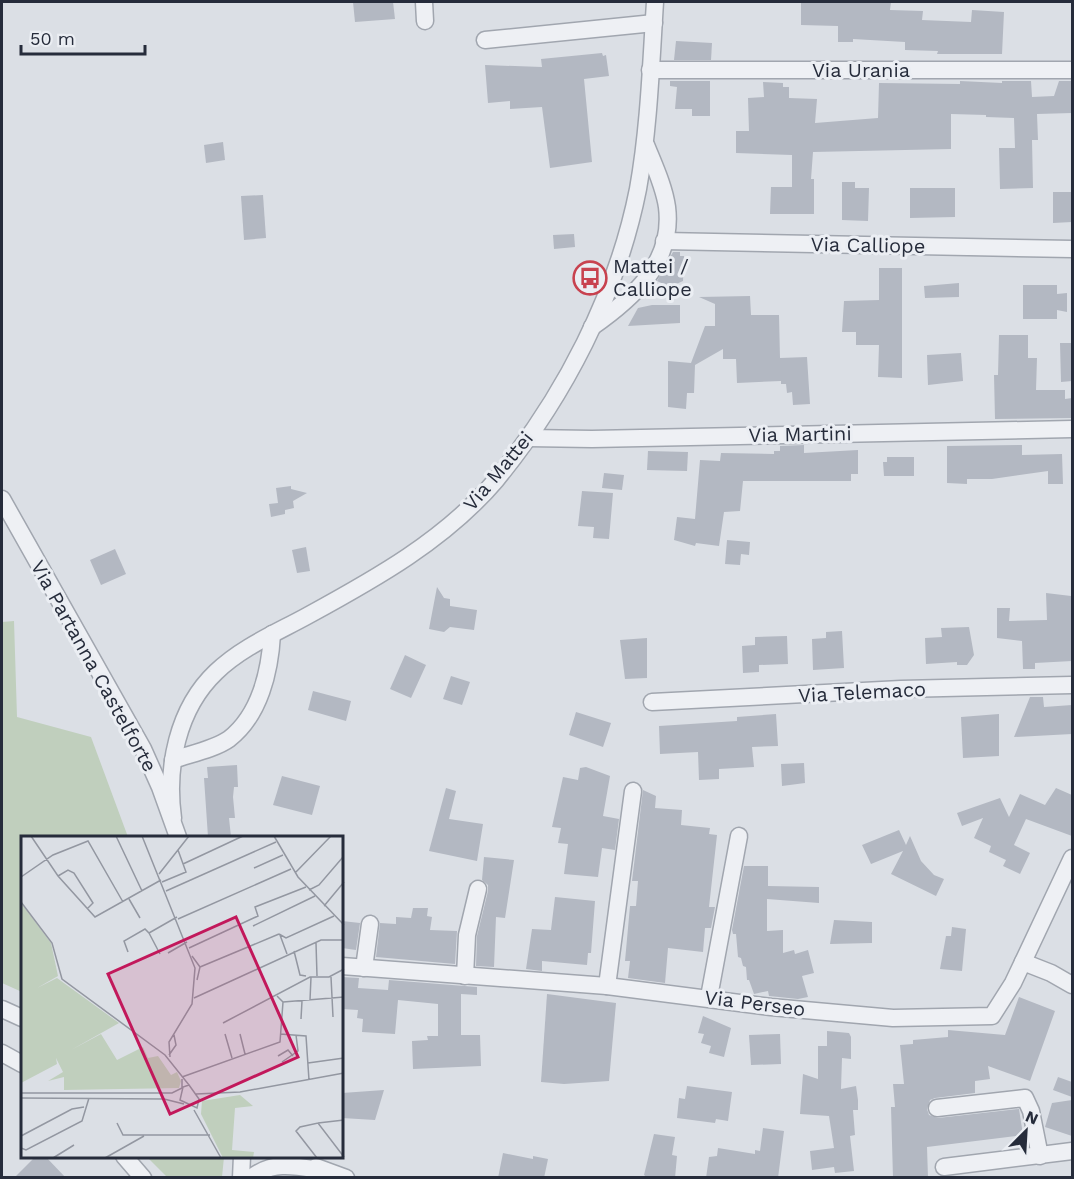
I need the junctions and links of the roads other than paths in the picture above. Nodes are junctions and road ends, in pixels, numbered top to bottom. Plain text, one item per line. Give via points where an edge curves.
1 (424, 2) edge
2 (655, 2) edge
3 (425, 21) dead end
4 (654, 23) junction
5 (485, 40) dead end
6 (650, 70) junction
7 (1072, 70) edge
8 (645, 140) junction
9 (664, 241) junction
10 (1072, 249) edge
11 (591, 327) junction
12 (1072, 429) edge
13 (528, 438) junction
14 (2, 499) edge
15 (272, 634) junction
16 (1072, 685) edge
17 (652, 702) dead end
18 (173, 760) junction
19 (633, 791) dead end
20 (173, 818) junction
21 (178, 836) edge
22 (739, 836) dead end
23 (1072, 858) edge
24 (478, 889) dead end
25 (370, 924) dead end
26 (1023, 962) junction
27 (344, 966) edge
28 (364, 968) junction
29 (465, 976) junction
30 (1072, 985) edge
31 (607, 986) junction
32 (709, 997) junction
33 (2, 1009) edge
34 (21, 1018) edge
35 (2, 1053) edge
36 (21, 1063) edge
37 (937, 1108) dead end
38 (1072, 1151) edge
39 (1040, 1155) junction
40 (126, 1158) edge
41 (242, 1158) edge
42 (297, 1158) edge
43 (944, 1167) dead end
44 (326, 1171) junction
45 (142, 1178) edge
46 (241, 1178) edge
47 (251, 1178) edge
48 (346, 1178) edge

1 - 3 street
2 - 4 street, Via Mattei
4 - 5 street
4 - 6 street, Via Mattei
6 - 7 street, Via Urania
6 - 8 street, Via Mattei
8 - 9 street via 667,208
8 - 11 street, Via Mattei via 627,236
9 - 10 street, Via Calliope
9 - 11 street via 639,289
11 - 13 street, Via Mattei via 561,386
12 - 13 street, Via Martini
13 - 15 street, Via Mattei via 480,497 444,531 367,582
14 - 20 street, Via Partanna Castelforte via 137,738
15 - 18 street, Via Mattei via 214,673 189,710
15 - 18 street via 271,662 252,714 228,740
16 - 17 street, Via Telemaco
18 - 20 street, Via Mattei
19 - 31 street
20 - 21 street, Via Partanna Castelforte
22 - 32 street
23 - 26 street, Via Perseo
24 - 29 street via 466,935
25 - 28 street
26 - 30 street
26 - 32 street, Via Perseo via 992,1016 893,1018
27 - 28 street, Via Perseo
28 - 29 street, Via Perseo
29 - 31 street, Via Perseo
31 - 32 street, Via Perseo
33 - 34 street
35 - 36 street
37 - 39 street via 1025,1098
38 - 39 street
39 - 43 street
40 - 45 street
41 - 46 street
42 - 44 street
44 - 47 street via 278,1165 260,1170
44 - 48 street

